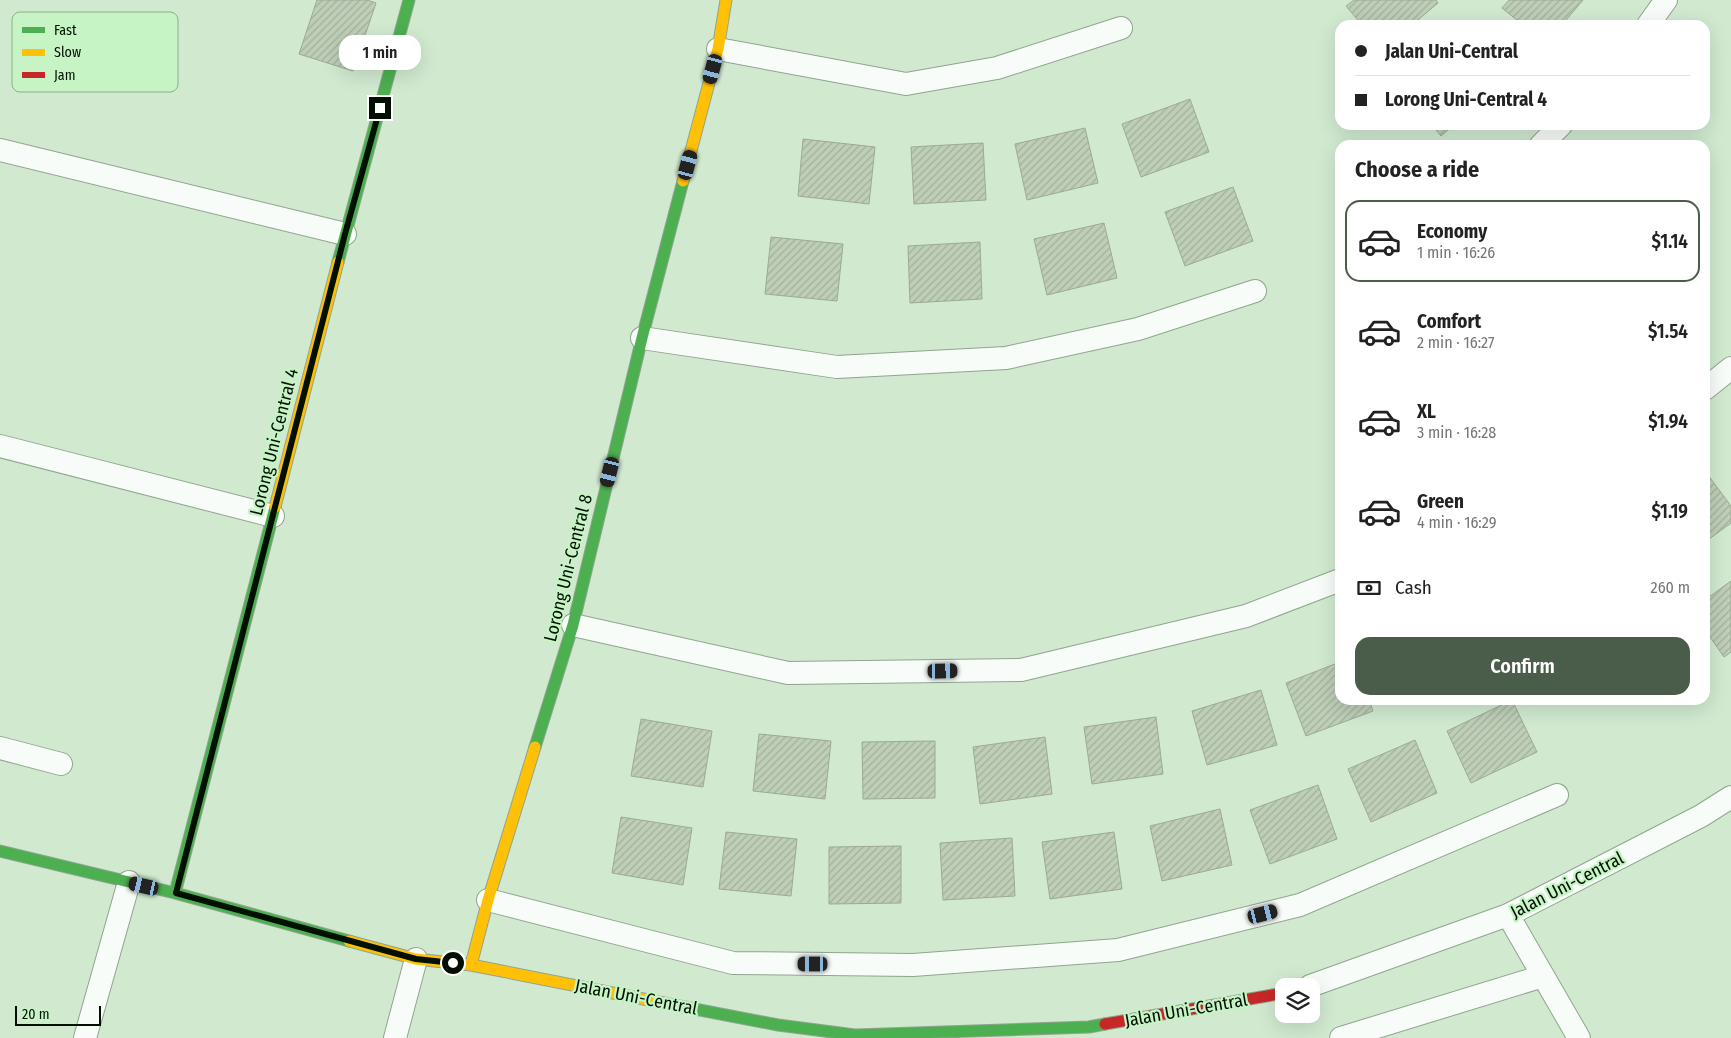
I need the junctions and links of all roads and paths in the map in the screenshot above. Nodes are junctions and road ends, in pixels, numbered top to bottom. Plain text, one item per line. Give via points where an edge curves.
1 (410, 0) edge
2 (726, 0) edge
3 (1666, 0) edge
4 (1652, 20) edge
5 (1121, 28) dead end
6 (718, 49) junction
7 (1556, 130) edge
8 (1546, 140) edge
9 (0, 150) edge
10 (345, 234) junction
11 (1255, 291) dead end
12 (642, 338) junction
13 (1731, 368) edge
14 (1710, 385) edge
15 (0, 446) edge
16 (273, 516) junction
17 (1335, 582) edge
18 (574, 624) junction
19 (0, 748) edge
20 (62, 764) dead end
21 (1557, 795) dead end
22 (1731, 797) edge
23 (0, 851) edge
24 (129, 882) junction
25 (176, 893) junction
26 (488, 900) junction
27 (1508, 915) junction
28 (416, 959) junction
29 (471, 965) junction
30 (1543, 976) junction
31 (1320, 982) edge
32 (1275, 995) edge
33 (776, 1031) edge
34 (85, 1038) edge
35 (395, 1038) edge
36 (1341, 1038) edge
37 (1579, 1038) edge

1 - 10 street, Lorong Uni-Central 4
2 - 6 street, Lorong Uni-Central 8
3 - 4 street
5 - 6 street via 996,68 906,84
6 - 12 street, Lorong Uni-Central 8
7 - 8 street
9 - 10 street
10 - 16 street, Lorong Uni-Central 4
11 - 12 street via 1138,329 1006,358 837,367
12 - 18 street, Lorong Uni-Central 8
13 - 14 street
15 - 16 street
16 - 25 street, Lorong Uni-Central 4
17 - 18 street via 1246,616 1021,670 788,673
18 - 26 street, Lorong Uni-Central 8
19 - 20 street
21 - 26 street via 1300,905 1118,950 913,965 733,963
22 - 27 street, Jalan Uni-Central via 1701,816
23 - 24 street, Jalan Uni-Central
24 - 25 street, Jalan Uni-Central
24 - 34 street
25 - 28 street, Jalan Uni-Central
26 - 29 street, Lorong Uni-Central 8
27 - 30 street
27 - 31 street, Jalan Uni-Central
28 - 29 street, Jalan Uni-Central
28 - 35 street
29 - 33 street, Jalan Uni-Central
30 - 36 street
30 - 37 street
32 - 33 street, Jalan Uni-Central via 1089,1027 855,1035

